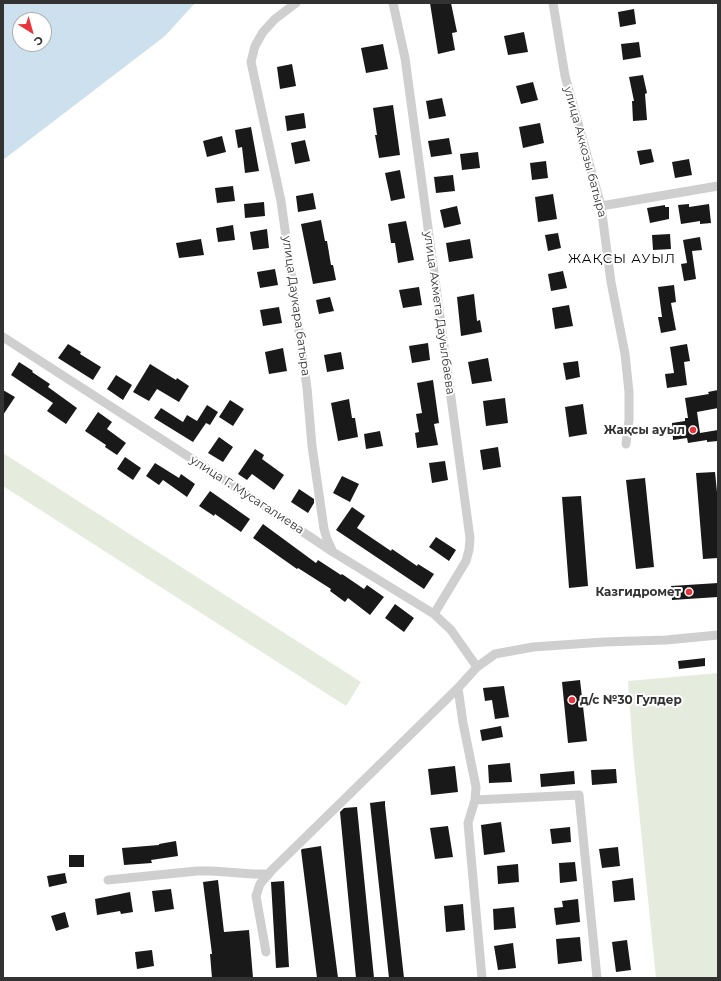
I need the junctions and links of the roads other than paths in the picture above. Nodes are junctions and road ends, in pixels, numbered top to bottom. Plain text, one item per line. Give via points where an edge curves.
1 (296, 3) edge
2 (394, 3) edge
3 (553, 3) edge
4 (718, 186) edge
5 (601, 206) junction
6 (3, 337) edge
7 (626, 444) dead end
8 (332, 552) junction
9 (434, 614) junction
10 (718, 635) edge
11 (476, 667) junction
12 (458, 688) junction
13 (475, 800) junction
14 (269, 874) junction
15 (108, 880) dead end
16 (266, 952) dead end
17 (482, 978) edge
18 (597, 978) edge

1 - 8 street, улица Даукара батыра via 263,32 255,46 251,62 282,201 307,388 312,446 326,539
2 - 9 street, улица Ахмета Дауылбаева via 405,58 470,538 466,562
3 - 5 street, улица Аккозы батыра via 565,76
4 - 5 street
5 - 7 street, улица Аккозы батыра via 611,282 626,354 629,420
6 - 8 street, улица Г. Мусагалиева via 218,475
8 - 9 street, улица Г. Мусагалиева
9 - 11 street, улица Г. Мусагалиева via 451,630
10 - 11 street via 533,647 495,654
11 - 12 street
12 - 13 street via 476,787
12 - 14 street
13 - 17 street via 468,823
13 - 18 street via 579,795
14 - 15 street via 197,871
14 - 16 street via 260,884 256,896

